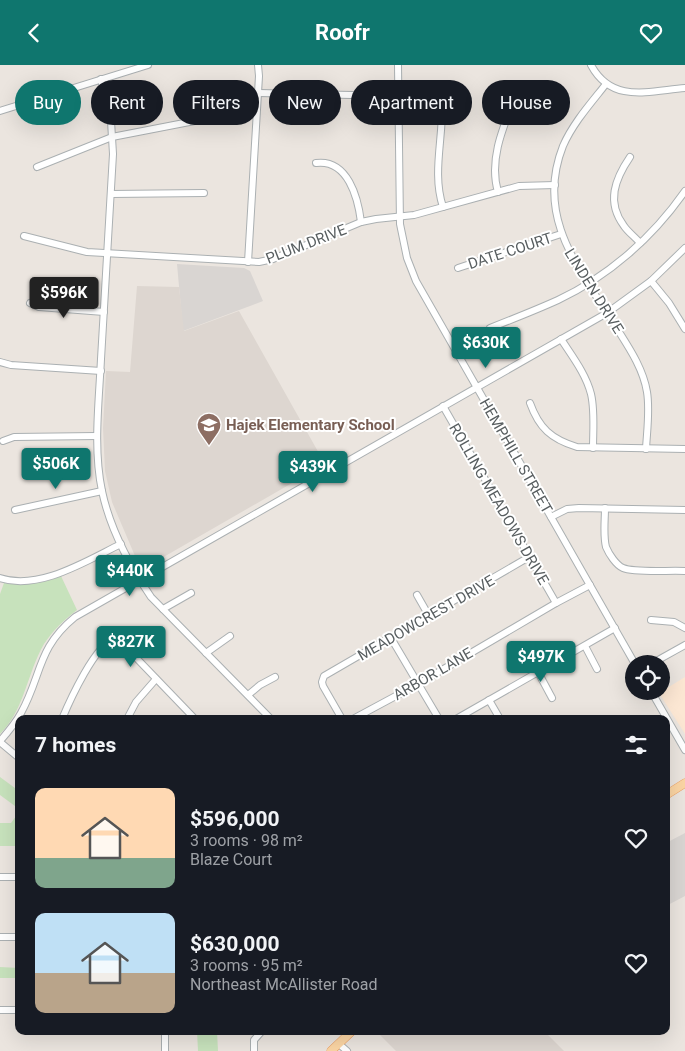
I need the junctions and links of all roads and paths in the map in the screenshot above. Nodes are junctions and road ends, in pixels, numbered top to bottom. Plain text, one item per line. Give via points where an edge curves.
1 (148, 65) edge
2 (258, 65) edge
3 (398, 65) edge
4 (591, 65) edge
5 (101, 79) junction
6 (258, 80) edge
7 (606, 84) junction
8 (685, 88) edge
9 (259, 93) edge
10 (351, 95) edge
11 (0, 111) edge
12 (174, 125) edge
13 (256, 125) edge
14 (442, 125) edge
15 (505, 125) edge
16 (112, 137) junction
17 (630, 157) dead end
18 (316, 163) dead end
19 (37, 167) dead end
20 (555, 185) junction
21 (498, 191) junction
22 (685, 191) edge
23 (204, 193) dead end
24 (111, 194) junction
25 (443, 207) junction
26 (399, 216) junction
27 (361, 222) junction
28 (561, 234) junction
29 (24, 236) dead end
30 (640, 243) junction
31 (685, 248) edge
32 (107, 253) junction
33 (248, 262) junction
34 (458, 268) dead end
35 (651, 281) junction
36 (589, 283) junction
37 (30, 303) dead end
38 (104, 312) junction
39 (608, 313) junction
40 (490, 328) dead end
41 (685, 329) edge
42 (562, 339) junction
43 (0, 362) edge
44 (101, 371) junction
45 (477, 387) junction
46 (530, 403) dead end
47 (443, 406) junction
48 (97, 437) junction
49 (3, 441) dead end
50 (593, 448) junction
51 (646, 449) junction
52 (685, 449) edge
53 (102, 491) junction
54 (605, 508) junction
55 (15, 510) dead end
56 (685, 510) edge
57 (551, 517) junction
58 (121, 545) junction
59 (529, 557) junction
60 (685, 571) edge
61 (0, 578) edge
62 (139, 580) junction
63 (590, 585) junction
64 (191, 593) dead end
65 (417, 595) dead end
66 (556, 603) junction
67 (163, 609) junction
68 (429, 616) junction
69 (651, 620) dead end
70 (615, 628) junction
71 (685, 628) edge
72 (230, 636) dead end
73 (391, 638) junction
74 (585, 645) junction
75 (685, 645) edge
76 (206, 653) junction
77 (630, 655) edge
78 (667, 655) edge
79 (597, 669) dead end
80 (538, 672) junction
81 (275, 677) dead end
82 (156, 679) junction
83 (418, 684) junction
84 (248, 695) junction
85 (552, 698) dead end
86 (489, 700) junction
87 (656, 700) edge
88 (20, 715) edge
89 (64, 715) edge
90 (129, 715) edge
91 (191, 715) edge
92 (267, 715) edge
93 (340, 715) edge
94 (360, 715) edge
95 (437, 715) edge
96 (463, 715) edge
97 (498, 715) edge
98 (665, 715) edge
99 (15, 723) edge
100 (670, 724) edge
101 (0, 742) edge
102 (685, 750) edge
103 (15, 755) edge
104 (685, 783) edge
105 (670, 792) edge
106 (0, 877) edge
107 (15, 877) edge
108 (0, 937) edge
109 (15, 937) edge
110 (0, 1010) edge
111 (15, 1010) edge
112 (165, 1035) edge
113 (259, 1035) edge
114 (348, 1035) edge
115 (339, 1044) junction
116 (165, 1051) edge
117 (254, 1051) edge
118 (331, 1051) edge
119 (347, 1051) edge

1 - 5 street
2 - 6 street
3 - 26 street, HEMPHILL STREET
4 - 7 street
5 - 11 street
5 - 16 street
7 - 8 street via 631,93
7 - 20 street, LINDEN DRIVE via 576,123 564,145
9 - 10 street
12 - 16 street
13 - 33 street
14 - 25 street via 438,168
15 - 21 street via 495,172
16 - 19 street
16 - 24 street
17 - 30 street via 616,183 614,198 623,225
18 - 27 street via 330,164 347,178 357,195
20 - 21 street, PLUM DRIVE via 528,184
20 - 28 street, LINDEN DRIVE
21 - 25 street, PLUM DRIVE
22 - 30 street via 669,214
23 - 24 street
24 - 32 street
25 - 26 street, PLUM DRIVE
26 - 27 street, PLUM DRIVE
26 - 45 street, HEMPHILL STREET via 403,246 412,271
27 - 33 street, PLUM DRIVE via 273,259
28 - 34 street, DATE COURT
28 - 36 street, LINDEN DRIVE
29 - 32 street, PLUM DRIVE via 87,252
30 - 36 street
31 - 35 street
32 - 33 street, PLUM DRIVE
32 - 38 street
35 - 39 street
35 - 41 street
36 - 39 street, LINDEN DRIVE
36 - 40 street via 558,300
37 - 38 street via 39,307
38 - 44 street
39 - 42 street
39 - 51 street, LINDEN DRIVE via 630,348 647,392
42 - 45 street
42 - 50 street via 591,394
43 - 44 street
44 - 48 street
45 - 47 street
45 - 57 street, HEMPHILL STREET
46 - 50 street via 538,421 551,436 569,445
47 - 59 street, ROLLING MEADOWS DRIVE
47 - 62 street
48 - 49 street via 14,437
48 - 53 street
50 - 51 street
51 - 52 street
53 - 55 street
53 - 58 street
54 - 56 street
54 - 57 street via 567,509
54 - 60 street via 607,548 623,568
57 - 63 street, HEMPHILL STREET
58 - 61 street via 38,581
58 - 62 street
59 - 66 street, ROLLING MEADOWS DRIVE
59 - 68 street, MEADOWCREST DRIVE
62 - 67 street
62 - 88 street via 75,617 56,635 42,657
63 - 66 street, ARBOR LANE
63 - 70 street, HEMPHILL STREET
64 - 67 street
65 - 68 street
66 - 83 street, ARBOR LANE
67 - 76 street
68 - 73 street, MEADOWCREST DRIVE
69 - 71 street via 674,622
70 - 74 street
70 - 77 street, HEMPHILL STREET
72 - 76 street
73 - 83 street
73 - 93 street, MEADOWCREST DRIVE via 324,676 323,685
74 - 79 street
74 - 80 street
75 - 78 street
76 - 84 street
80 - 85 street
80 - 86 street
81 - 84 street
82 - 89 street via 120,641 114,639 87,668
82 - 90 street
82 - 91 street
83 - 94 street, ARBOR LANE
83 - 95 street
84 - 92 street
86 - 96 street
86 - 97 street
87 - 98 street
99 - 101 street
100 - 102 street
101 - 103 street
104 - 105 main road
106 - 107 street
108 - 109 street
110 - 111 street
112 - 116 street
113 - 117 street via 254,1041
114 - 115 main road
115 - 118 main road
115 - 119 street

